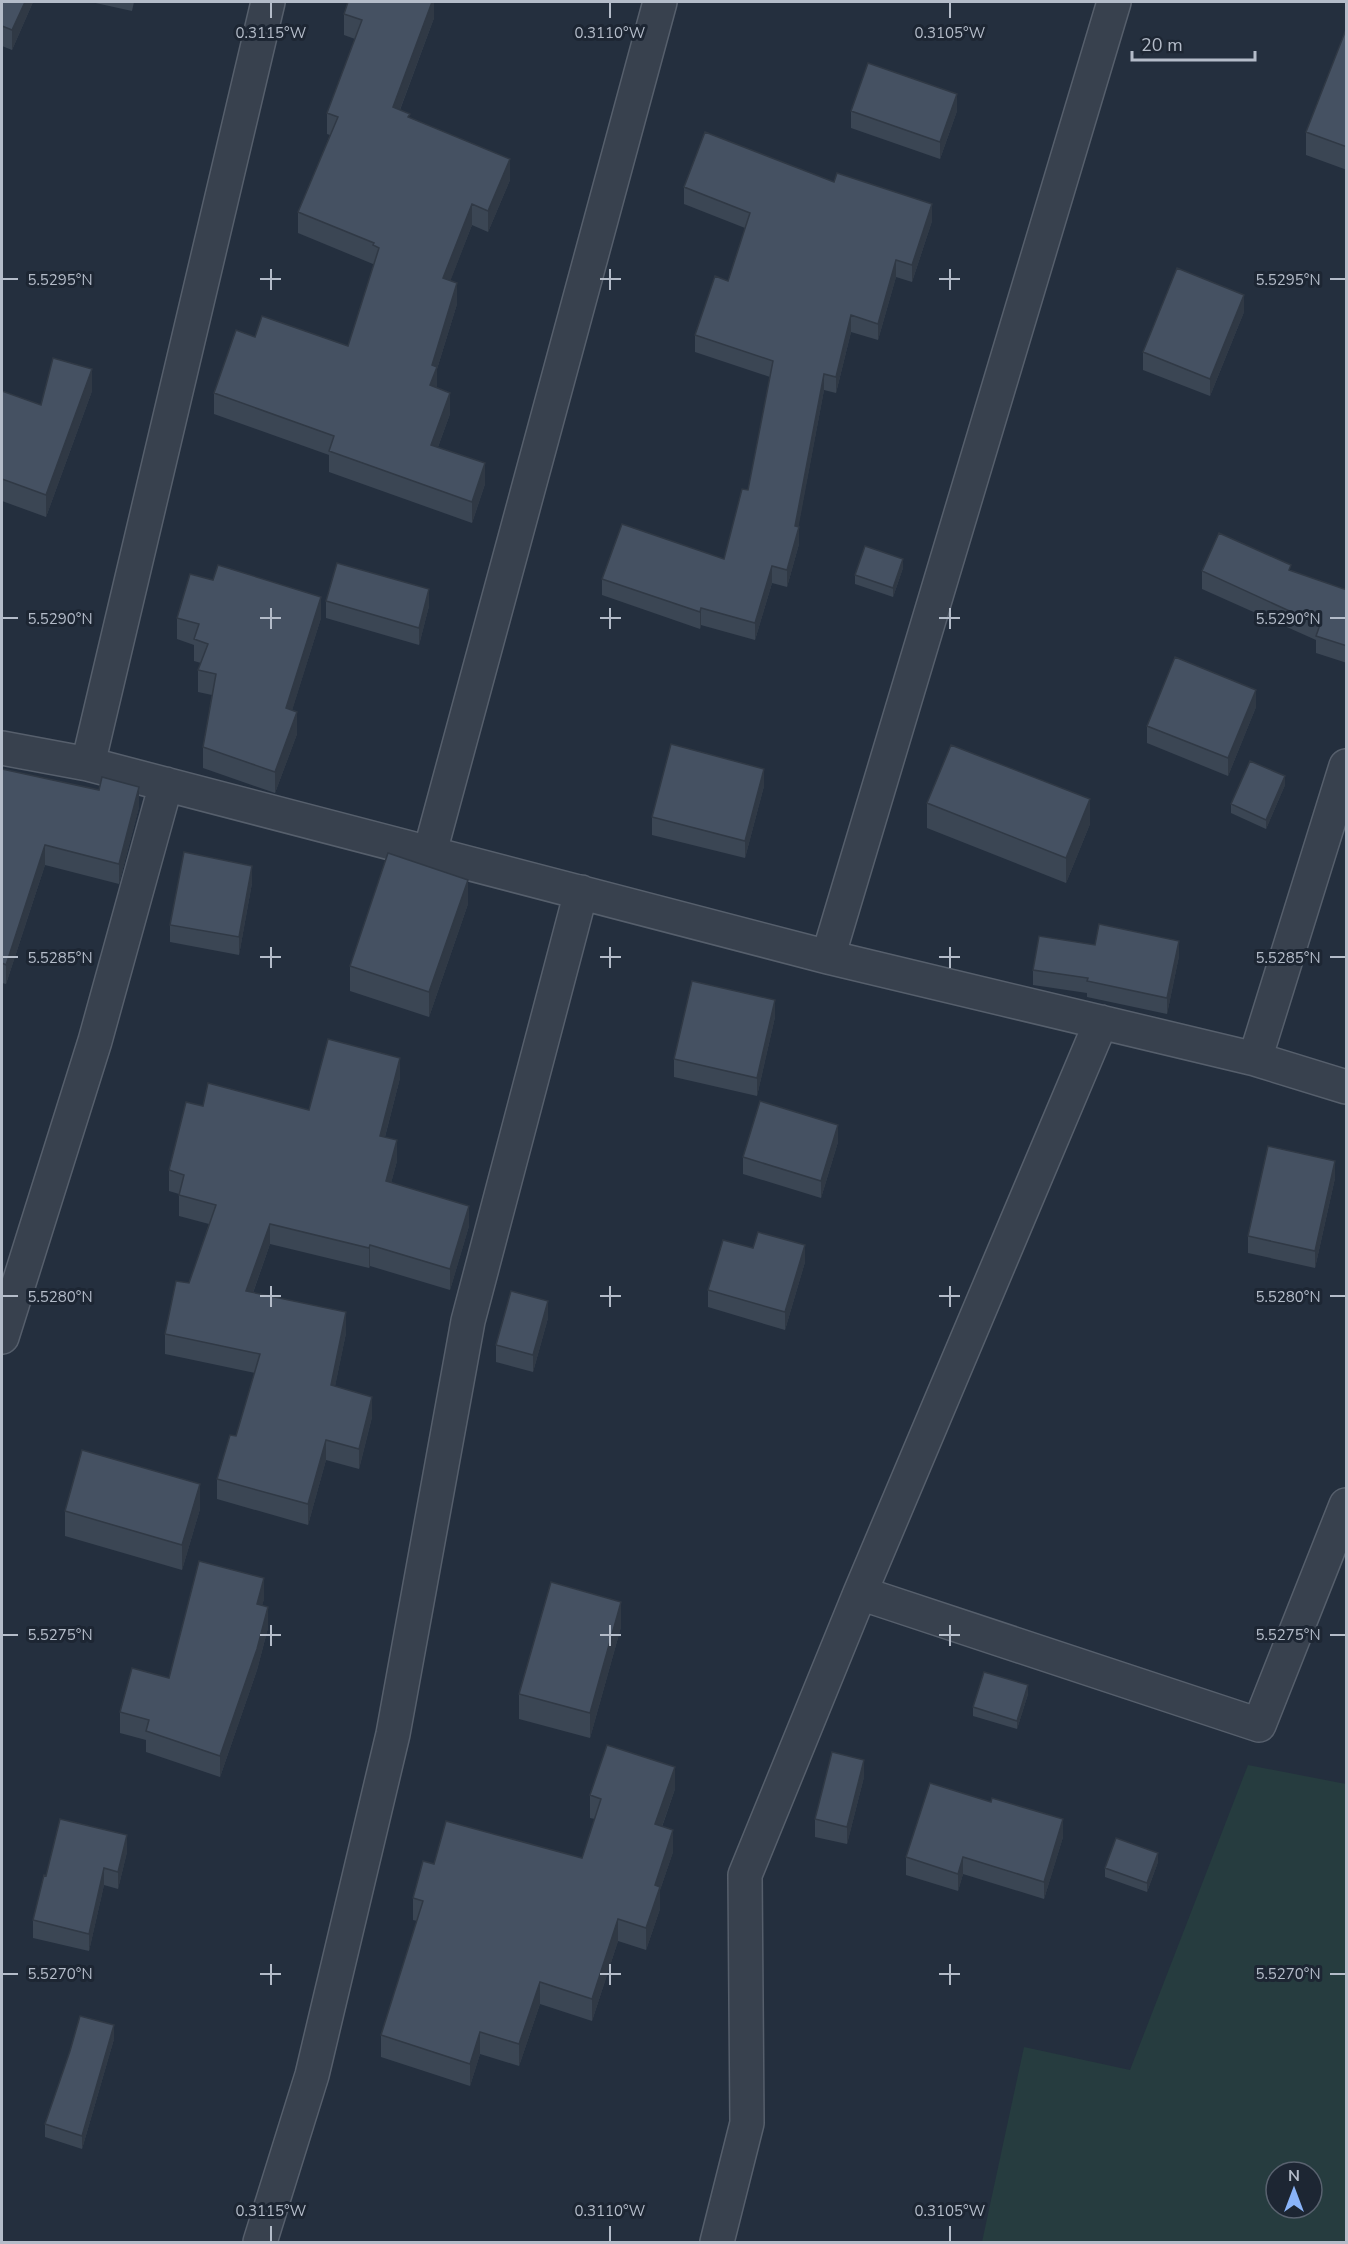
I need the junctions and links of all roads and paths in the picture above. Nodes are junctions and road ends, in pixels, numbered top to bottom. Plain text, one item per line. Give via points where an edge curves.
1 (268, 2) edge
2 (660, 2) edge
3 (1114, 2) edge
4 (2, 748) edge
5 (88, 764) junction
6 (1347, 766) edge
7 (166, 784) junction
8 (430, 852) junction
9 (581, 892) junction
10 (828, 957) junction
11 (1101, 1022) junction
12 (1256, 1059) junction
13 (1347, 1087) edge
14 (2, 1337) edge
15 (1347, 1504) edge
16 (860, 1593) junction
17 (260, 2242) edge
18 (717, 2242) edge

1 - 5 street
2 - 8 street
3 - 10 street
4 - 5 street
5 - 7 street
6 - 12 street
7 - 8 street
7 - 14 street via 95,1041
8 - 9 street
9 - 10 street
9 - 17 street via 468,1321 393,1734 315,2064
10 - 11 street
11 - 12 street
11 - 16 street
12 - 13 street
15 - 16 street via 1259,1725
16 - 18 street via 745,1875 747,2123

